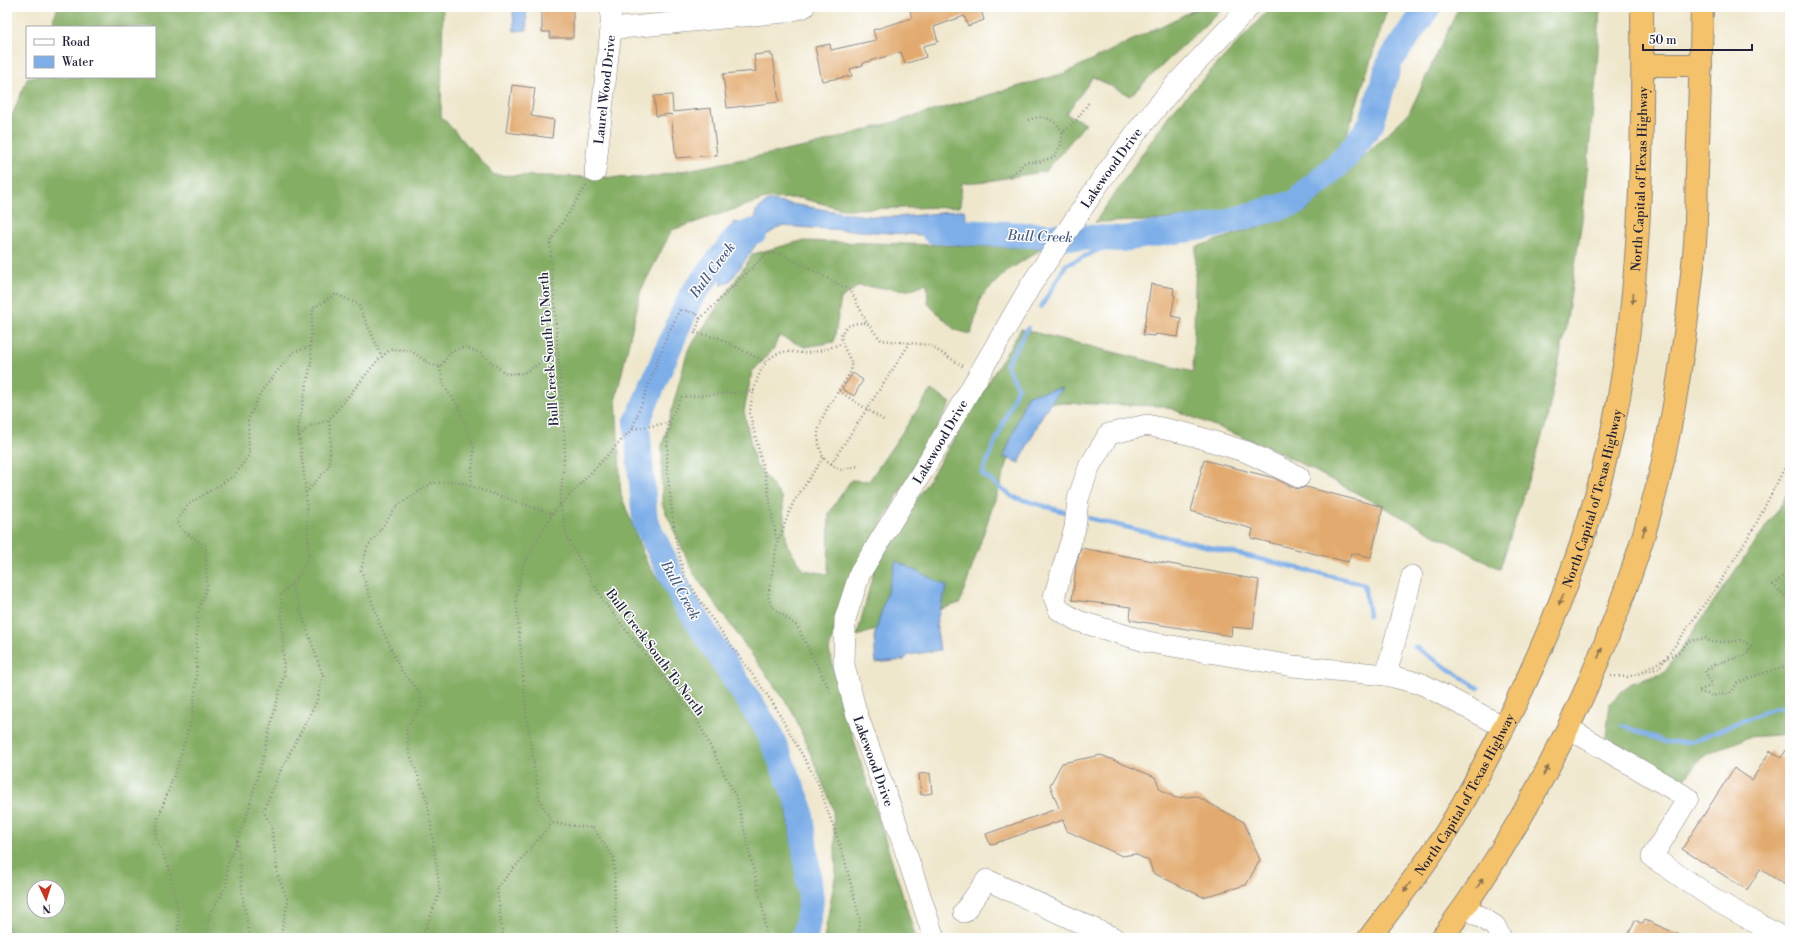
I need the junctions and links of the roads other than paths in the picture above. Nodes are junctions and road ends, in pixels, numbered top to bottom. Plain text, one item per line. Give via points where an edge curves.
1 (611, 7) edge
2 (804, 7) edge
3 (1249, 7) edge
4 (1642, 7) edge
5 (1702, 7) edge
6 (611, 29) junction
7 (1643, 65) junction
8 (1701, 65) junction
9 (595, 172) road end
10 (1299, 477) dead end
11 (1412, 576) dead end
12 (1386, 675) junction
13 (1504, 727) junction
14 (1568, 728) junction
15 (1465, 907) junction
16 (964, 912) dead end
17 (934, 938) edge
18 (1114, 938) edge
19 (1369, 938) edge
20 (1442, 938) edge
21 (1501, 938) edge
22 (1783, 938) edge

1 - 6 street, Laurel Wood Drive
2 - 6 street via 784,12
3 - 17 street, Lakewood Drive via 1176,84 1102,179 1031,285 925,468 860,573 845,619 844,665 855,707
4 - 7 highway, North Capital of Texas Highway
5 - 8 highway
6 - 9 street, Laurel Wood Drive
7 - 8 highway
7 -> 13 highway, North Capital of Texas Highway via 1638,242 1625,363 1614,417 1587,525 1572,573 1550,631
14 -> 8 highway via 1593,674 1637,556 1664,451 1679,374 1694,252
10 - 12 street via 1247,452 1188,434 1147,426 1109,434 1089,467 1078,499 1075,528 1054,598 1059,610 1078,621 1148,642 1293,666
11 - 12 street
12 - 13 street via 1422,684
13 -> 19 highway, North Capital of Texas Highway via 1443,837
15 -> 14 highway via 1533,798
14 - 22 street via 1688,798 1652,857 1717,901
15 - 20 highway
15 - 21 street via 1495,926
16 - 18 street via 987,880

